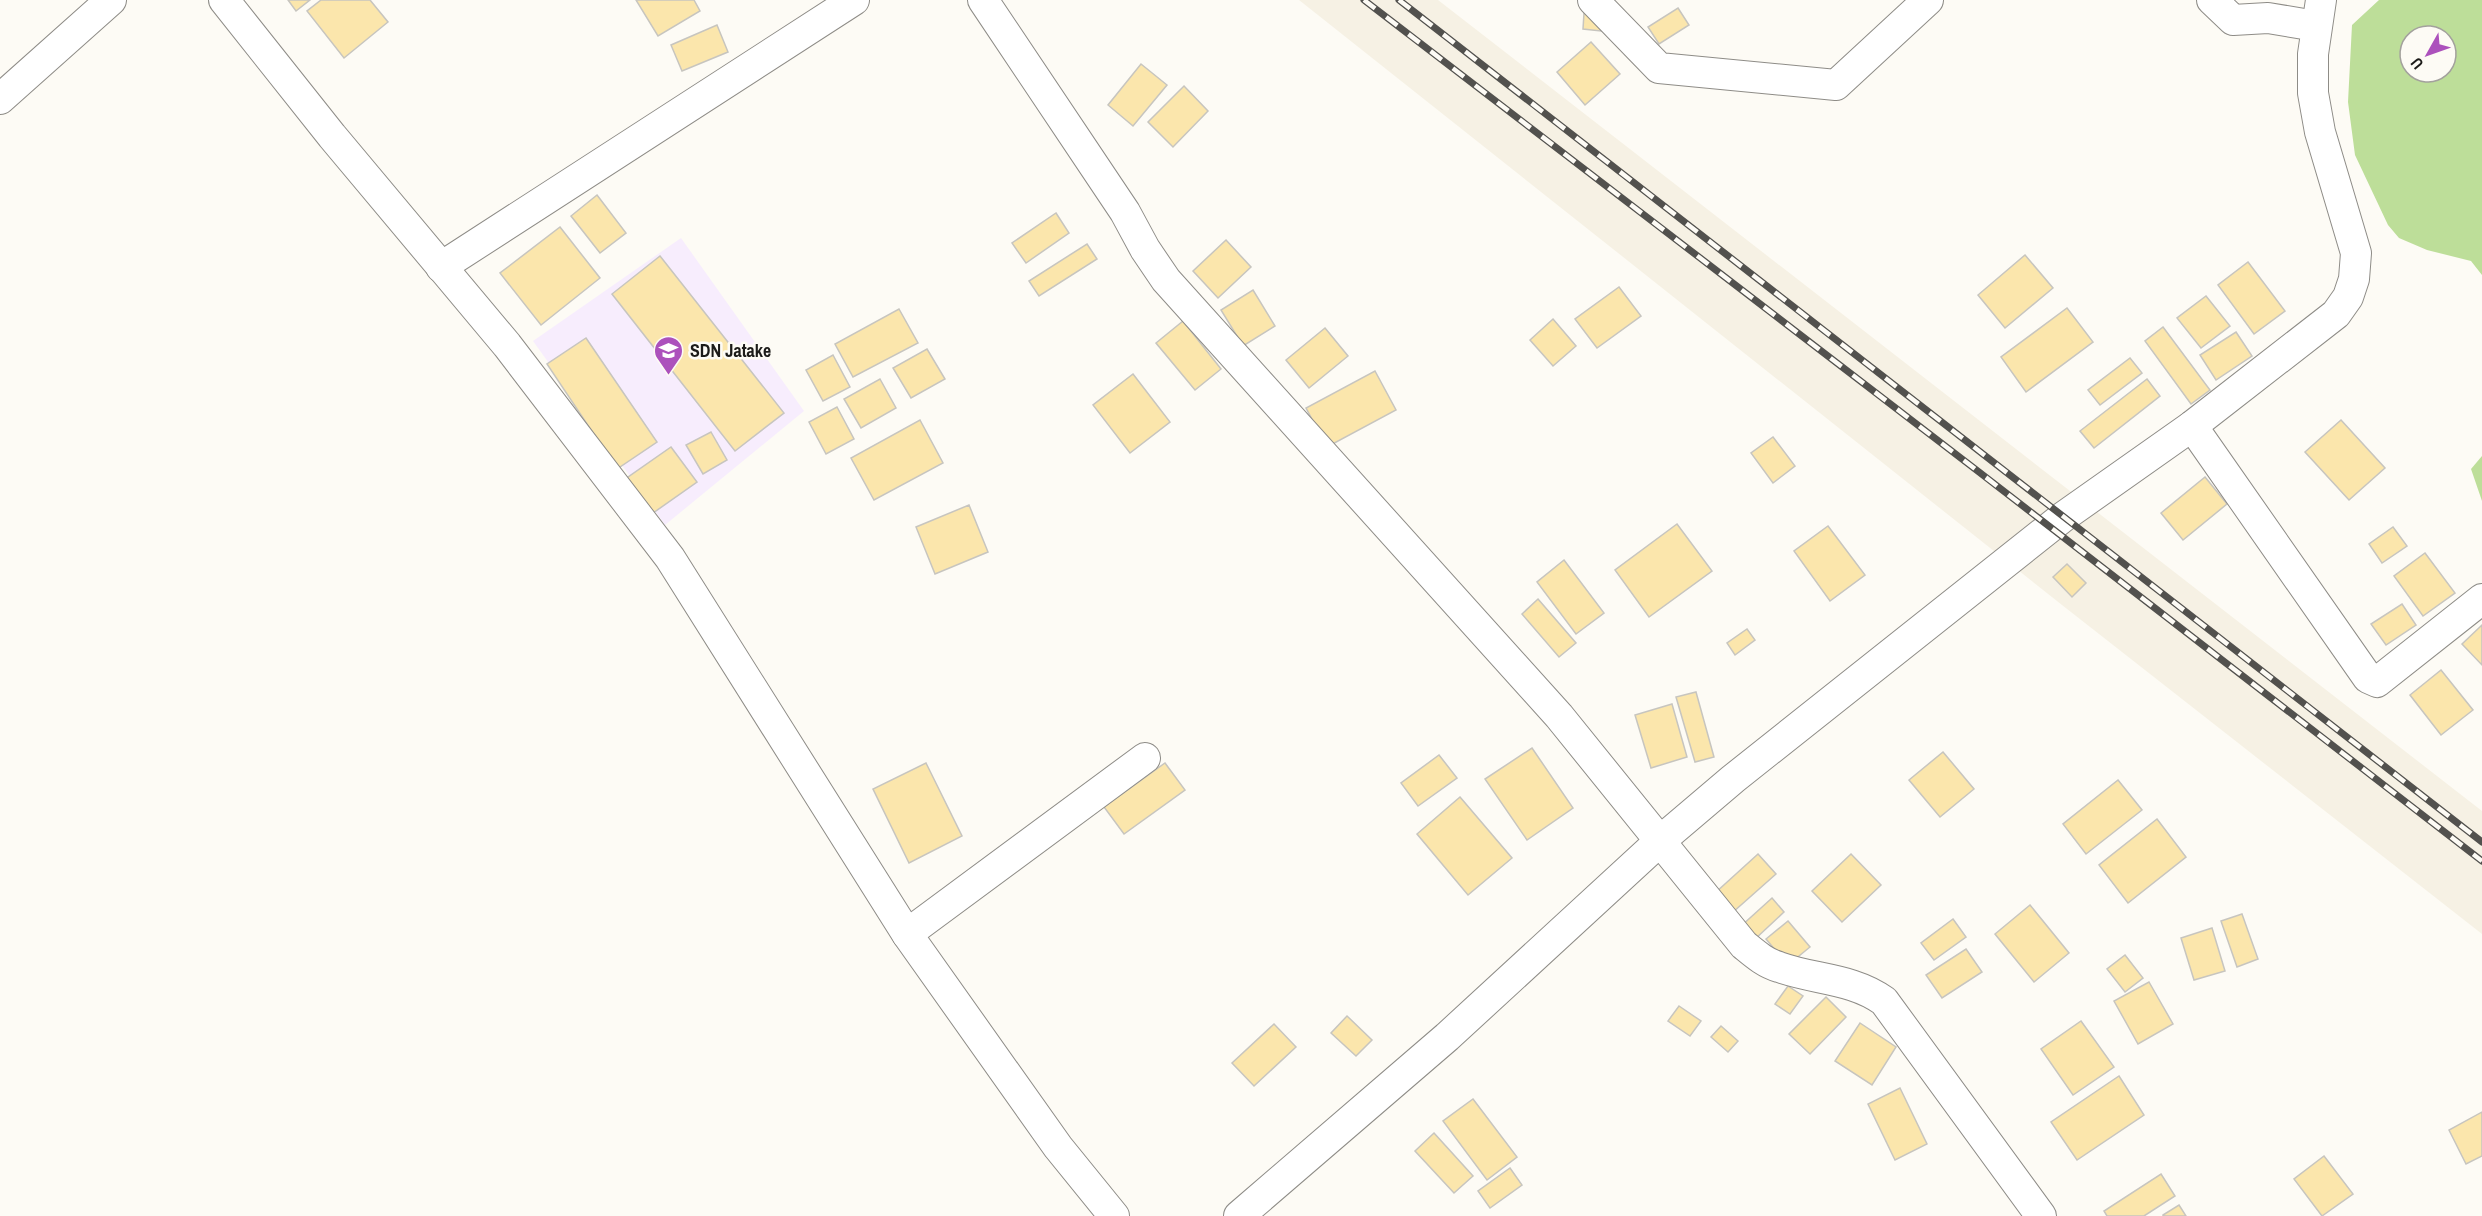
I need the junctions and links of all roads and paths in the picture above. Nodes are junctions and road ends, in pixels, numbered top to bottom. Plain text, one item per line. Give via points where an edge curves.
1 (111, 0) edge
2 (855, 0) edge
3 (983, 0) edge
4 (1593, 0) edge
5 (1928, 0) edge
6 (2212, 0) edge
7 (233, 3) edge
8 (2319, 13) edge
9 (0, 99) edge
10 (441, 267) junction
11 (2193, 426) junction
12 (2482, 599) edge
13 (1145, 758) dead end
14 (1660, 841) junction
15 (907, 934) junction
16 (1114, 1216) edge
17 (1239, 1216) edge
18 (2041, 1216) edge

1 - 9 street
2 - 10 street
3 - 14 street via 1166,280 1559,716
4 - 5 street via 1659,68 1836,85
6 - 8 street via 2233,20
7 - 10 street
8 - 11 street via 2313,93 2320,132 2356,253 2354,279 2336,314
10 - 15 street via 507,345 670,558
11 - 12 street via 2368,678 2377,682
11 - 14 street via 2063,517
13 - 15 street
14 - 17 street via 1447,1037
14 - 18 street via 1744,945 1761,959 1779,968 1855,985 1889,1006
15 - 16 street via 1058,1147

